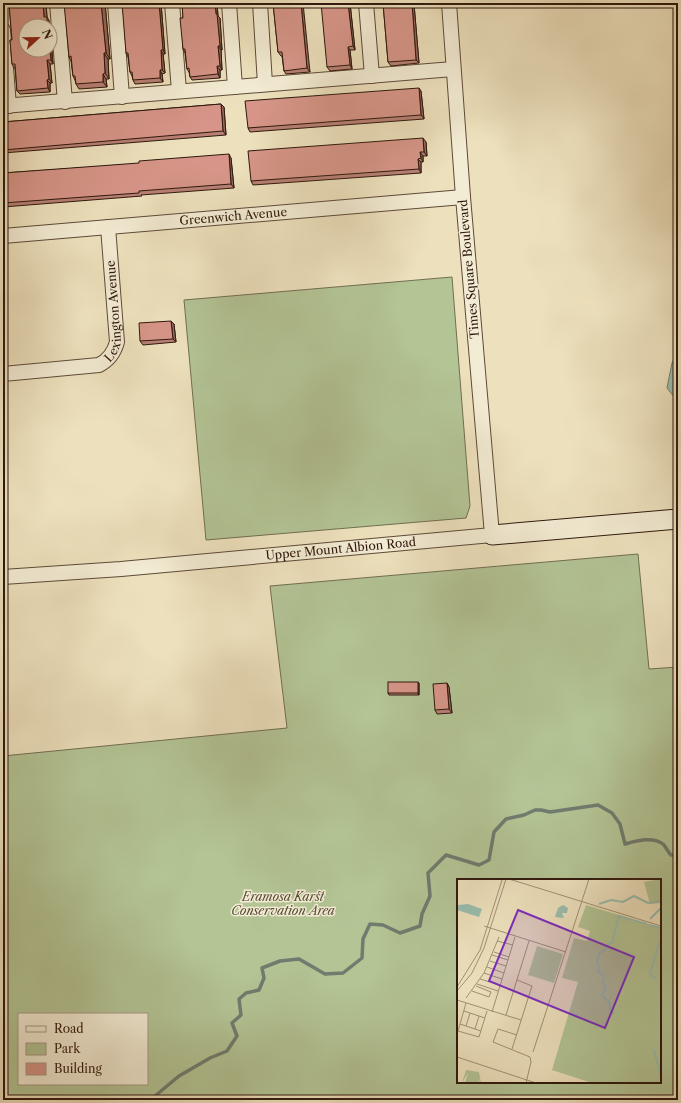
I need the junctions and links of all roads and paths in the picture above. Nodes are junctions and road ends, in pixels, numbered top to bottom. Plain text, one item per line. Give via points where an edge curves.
1 (57, 3) edge
2 (115, 3) edge
3 (172, 3) edge
4 (229, 3) edge
5 (260, 3) edge
6 (366, 3) edge
7 (449, 3) edge
8 (3, 30) edge
9 (453, 69) junction
10 (372, 76) junction
11 (265, 84) junction
12 (235, 87) junction
13 (179, 91) junction
14 (122, 97) junction
15 (65, 102) junction
16 (6, 106) edge
17 (463, 197) junction
18 (108, 228) junction
19 (3, 236) edge
20 (3, 374) edge
21 (678, 519) edge
22 (492, 535) junction
23 (3, 577) edge

1 - 15 street
2 - 14 street
3 - 13 street
4 - 12 street
5 - 11 street
6 - 10 street
7 - 9 street, Times Square Boulevard
8 - 16 street
9 - 10 street
9 - 17 street, Times Square Boulevard
10 - 11 street
11 - 12 street
12 - 13 street
13 - 14 street
14 - 15 street
15 - 16 street
17 - 18 street, Greenwich Avenue
17 - 22 street, Times Square Boulevard
18 - 19 street, Greenwich Avenue
18 - 20 street, Lexington Avenue via 117,342 111,356 99,365
21 - 22 street, Upper Mount Albion Road
22 - 23 street, Upper Mount Albion Road via 121,569

